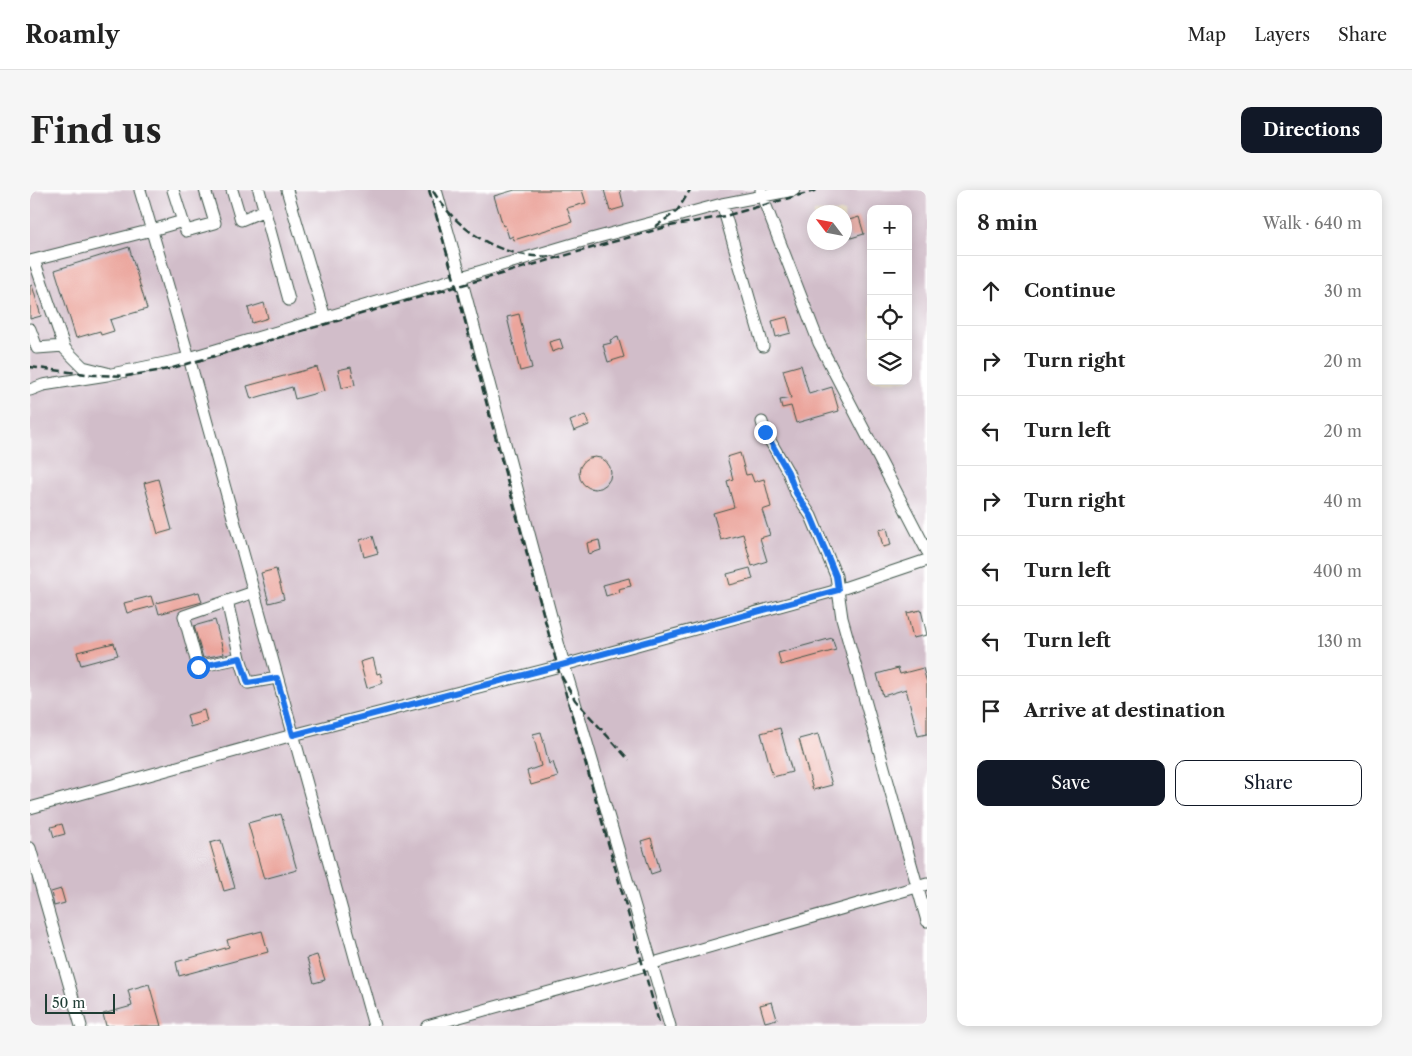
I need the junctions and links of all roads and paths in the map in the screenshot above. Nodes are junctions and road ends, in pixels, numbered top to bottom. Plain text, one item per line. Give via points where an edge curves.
1 (140, 190) edge
2 (173, 190) edge
3 (205, 190) edge
4 (232, 190) edge
5 (259, 190) edge
6 (287, 190) edge
7 (436, 190) edge
8 (794, 190) edge
9 (761, 193) edge
10 (722, 204) junction
11 (265, 210) junction
12 (183, 220) junction
13 (152, 230) junction
14 (32, 261) edge
15 (461, 278) junction
16 (289, 300) dead end
17 (326, 318) junction
18 (30, 328) edge
19 (64, 346) junction
20 (763, 346) dead end
21 (189, 358) junction
22 (111, 374) junction
23 (30, 390) edge
24 (762, 422) dead end
25 (927, 551) edge
26 (927, 560) edge
27 (838, 590) junction
28 (254, 592) junction
29 (227, 601) junction
30 (240, 658) junction
31 (564, 664) junction
32 (277, 678) junction
33 (293, 735) junction
34 (30, 808) edge
35 (30, 848) edge
36 (922, 885) edge
37 (927, 921) edge
38 (653, 963) junction
39 (81, 1026) edge
40 (374, 1026) edge
41 (427, 1026) edge
42 (670, 1026) edge

1 - 13 lane
2 - 12 lane
3 - 12 lane via 215,223 186,231
4 - 11 lane via 241,220
5 - 11 lane
6 - 17 lane
7 - 15 lane
8 - 9 lane
9 - 10 lane
9 - 25 lane via 819,343
10 - 15 lane
10 - 20 lane
11 - 16 lane
12 - 13 lane
13 - 14 lane
13 - 21 lane
14 - 19 lane
15 - 17 lane
15 - 31 lane
17 - 21 lane
18 - 19 lane via 37,348
19 - 22 lane via 83,367
21 - 22 lane
21 - 28 lane
22 - 23 lane
24 - 27 lane via 796,493 811,516 836,576
26 - 27 lane
27 - 31 lane
27 - 36 lane via 842,618
28 - 29 lane
28 - 32 lane
29 - 30 lane
29 - 30 lane via 184,616 198,667
30 - 32 lane via 248,683
31 - 33 lane
31 - 38 lane
32 - 33 lane
33 - 34 lane
33 - 40 lane
35 - 39 lane
36 - 37 lane
36 - 38 lane
38 - 41 lane
38 - 42 lane

